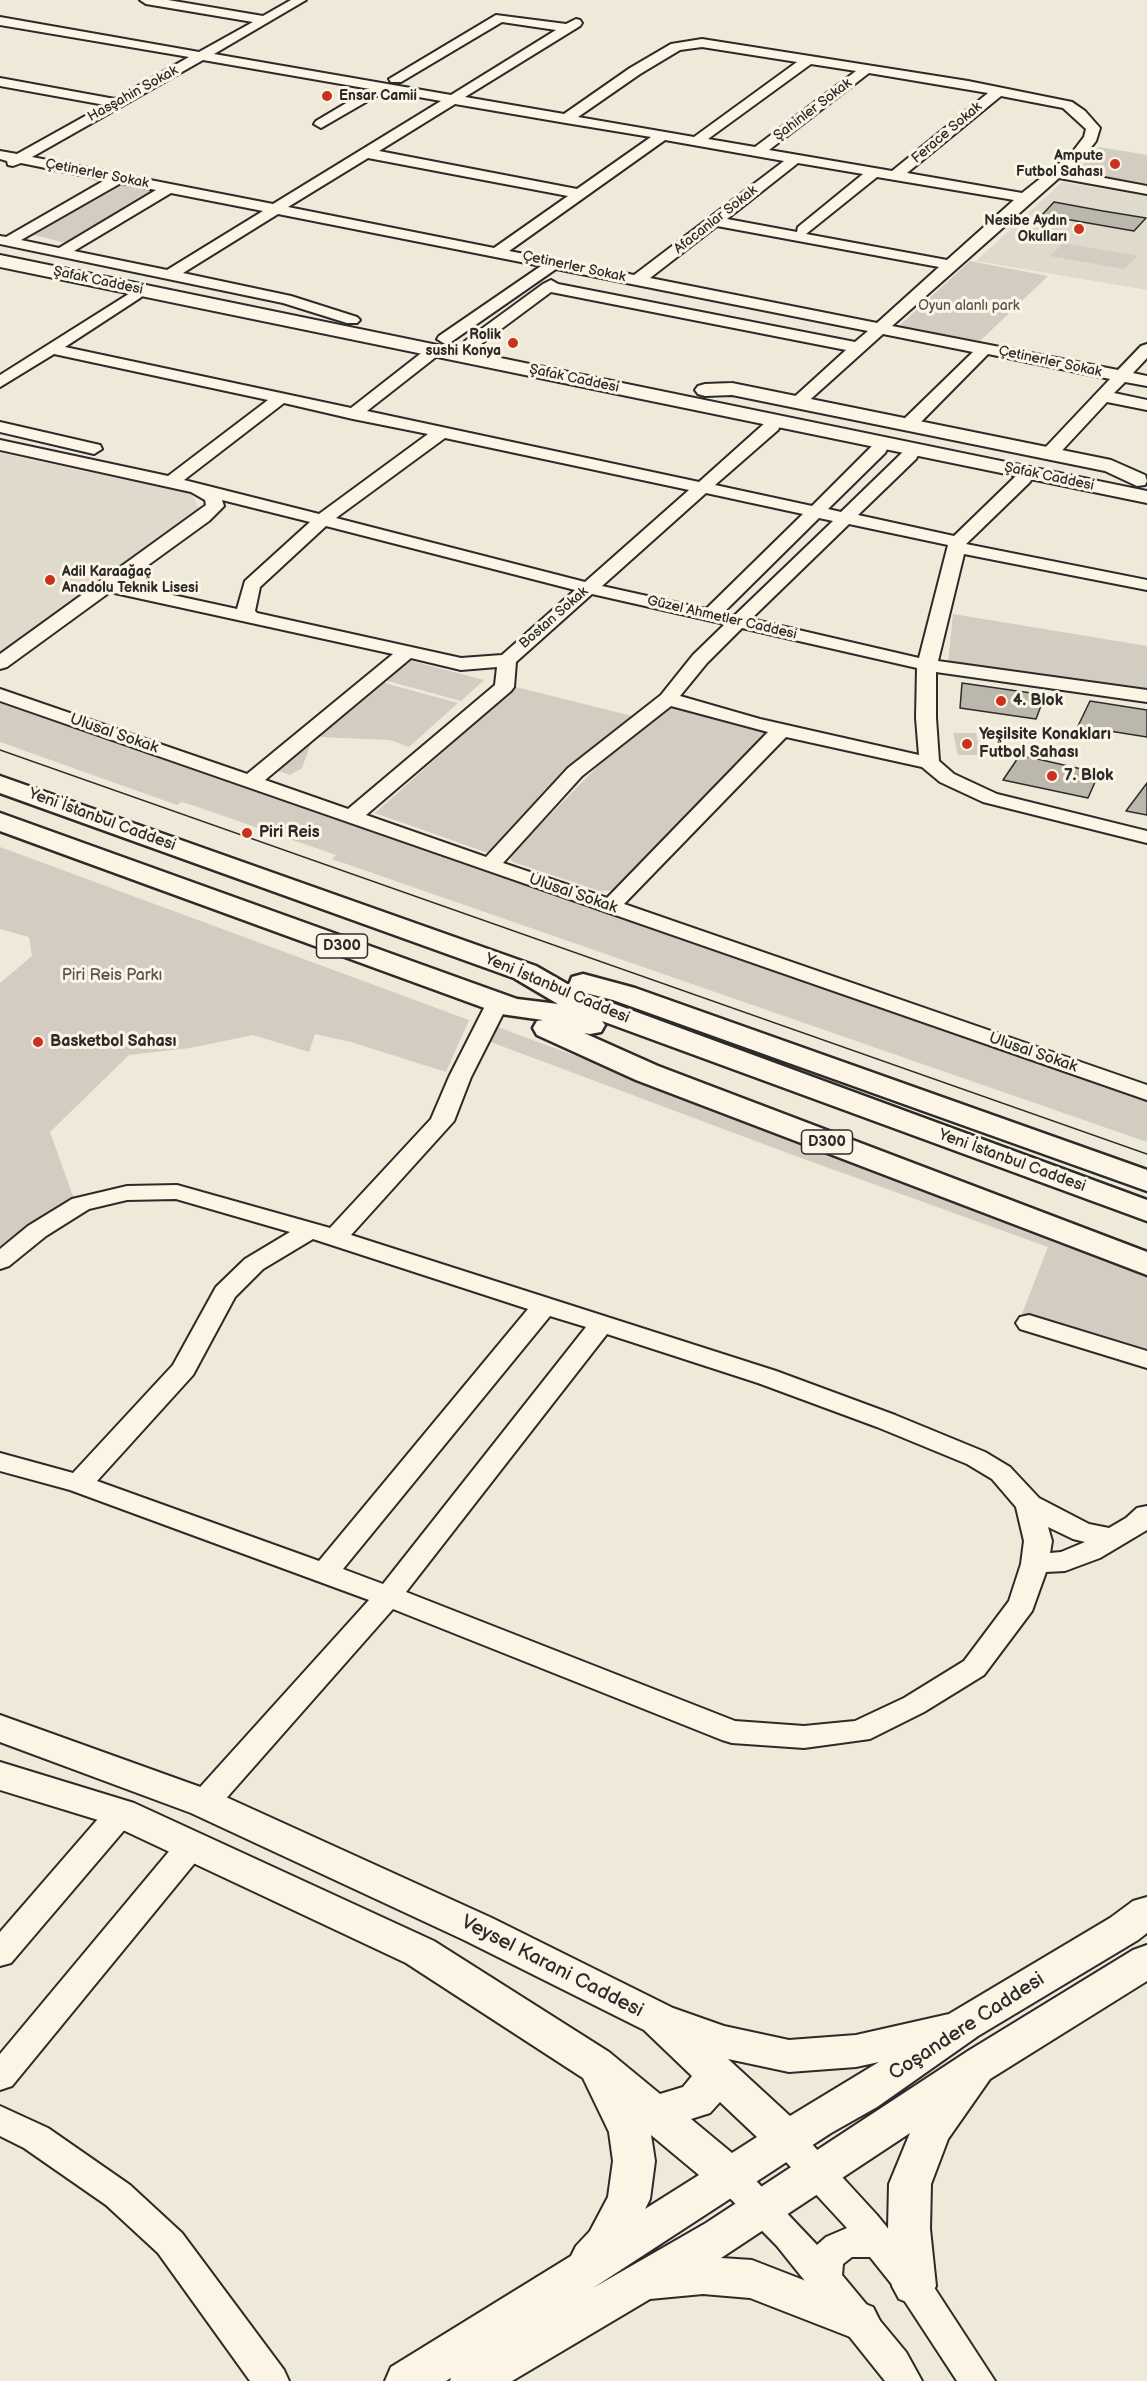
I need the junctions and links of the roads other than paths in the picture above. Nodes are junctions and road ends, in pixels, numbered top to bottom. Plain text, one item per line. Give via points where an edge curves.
1 (146, 0) edge
2 (300, 0) edge
3 (266, 20) junction
4 (0, 21) edge
5 (210, 52) junction
6 (810, 59) junction
7 (868, 68) junction
8 (396, 79) junction
9 (0, 82) edge
10 (381, 88) junction
11 (0, 90) edge
12 (466, 91) junction
13 (998, 91) junction
14 (452, 100) junction
15 (111, 107) junction
16 (567, 119) junction
17 (321, 124) dead end
18 (663, 135) junction
19 (697, 141) junction
20 (757, 152) junction
21 (366, 153) junction
22 (0, 155) edge
23 (19, 158) junction
24 (795, 159) junction
25 (0, 169) edge
26 (874, 172) junction
27 (1056, 173) junction
28 (896, 175) junction
29 (119, 178) junction
30 (169, 188) junction
31 (1147, 190) edge
32 (579, 194) junction
33 (1025, 198) junction
34 (278, 209) junction
35 (718, 218) junction
36 (803, 230) junction
37 (3, 243) edge
38 (62, 252) junction
39 (498, 252) junction
40 (0, 261) edge
41 (954, 262) junction
42 (554, 264) junction
43 (0, 267) edge
44 (574, 268) junction
45 (171, 274) junction
46 (638, 280) junction
47 (548, 287) junction
48 (135, 295) junction
49 (275, 311) junction
50 (352, 320) junction
51 (882, 327) junction
52 (334, 329) junction
53 (440, 345) junction
54 (471, 345) junction
55 (859, 348) junction
56 (986, 348) junction
57 (51, 349) junction
58 (1147, 349) edge
59 (1121, 376) junction
60 (1147, 381) edge
61 (0, 382) edge
62 (1103, 396) junction
63 (698, 397) junction
64 (281, 398) junction
65 (797, 403) junction
66 (1147, 405) edge
67 (353, 414) junction
68 (908, 425) junction
69 (772, 426) junction
70 (0, 427) edge
71 (441, 433) junction
72 (0, 445) edge
73 (879, 449) junction
74 (1049, 454) junction
75 (910, 455) junction
76 (187, 470) junction
77 (1023, 479) junction
78 (171, 482) junction
79 (197, 488) junction
80 (1139, 488) edge
81 (695, 494) junction
82 (809, 519) junction
83 (322, 520) junction
84 (839, 525) junction
85 (956, 549) junction
86 (1147, 585) edge
87 (108, 586) junction
88 (589, 588) junction
89 (250, 616) junction
90 (710, 616) junction
91 (740, 623) junction
92 (407, 652) junction
93 (507, 660) junction
94 (0, 663) edge
95 (927, 665) junction
96 (0, 695) edge
97 (1147, 696) edge
98 (668, 699) junction
99 (781, 729) junction
100 (929, 763) junction
101 (250, 782) junction
102 (0, 784) edge
103 (351, 817) junction
104 (0, 821) edge
105 (1147, 837) edge
106 (489, 866) junction
107 (610, 907) junction
108 (525, 972) junction
109 (505, 1005) junction
110 (1147, 1093) edge
111 (1147, 1181) edge
112 (1147, 1211) edge
113 (1147, 1232) edge
114 (323, 1234) junction
115 (0, 1261) edge
116 (1147, 1264) edge
117 (545, 1305) junction
118 (1029, 1323) dead end
119 (602, 1324) junction
120 (1147, 1360) edge
121 (0, 1462) edge
122 (78, 1484) junction
123 (1029, 1504) junction
124 (1147, 1515) edge
125 (1112, 1538) junction
126 (1035, 1564) junction
127 (324, 1572) junction
128 (388, 1596) junction
129 (0, 1728) edge
130 (0, 1776) edge
131 (204, 1803) junction
132 (121, 1813) junction
133 (192, 1845) junction
134 (1147, 1912) edge
135 (0, 1954) edge
136 (1147, 1961) edge
137 (658, 2019) junction
138 (964, 2025) junction
139 (982, 2063) junction
140 (595, 2064) junction
141 (714, 2073) junction
142 (0, 2077) edge
143 (654, 2112) junction
144 (0, 2120) edge
145 (787, 2140) junction
146 (816, 2171) junction
147 (730, 2176) junction
148 (763, 2208) junction
149 (881, 2245) junction
150 (577, 2274) junction
151 (825, 2280) junction
152 (642, 2284) junction
153 (914, 2286) junction
154 (858, 2321) junction
155 (271, 2381) edge
156 (407, 2381) edge
157 (472, 2381) edge
158 (904, 2381) edge
159 (977, 2381) edge

1 - 3 street
2 - 3 street, Hasşahin Sokak
3 - 5 street, Hasşahin Sokak
4 - 5 street
5 - 8 street
5 - 10 street
5 - 15 street, Hasşahin Sokak
6 - 7 street
6 - 16 street via 688,44 635,71
6 - 19 street
7 - 13 street
7 - 20 street, Şahinler Sokak
8 - 12 street
8 - 12 street via 500,18 572,26
9 - 15 street
10 - 14 street
10 - 17 street
11 - 15 street
12 - 14 street
13 - 27 street via 1067,105 1092,128 1091,138 1081,151
13 - 28 street, Ferace Sokak
14 - 16 street
14 - 21 street
15 - 23 street, Hasşahin Sokak
16 - 18 street
18 - 19 street
18 - 32 street
19 - 20 street
20 - 24 street
21 - 32 street
21 - 34 street
22 - 23 street, Çetinerler Sokak
23 - 25 street, Hasşahin Sokak
23 - 29 street, Çetinerler Sokak
24 - 26 street
24 - 35 street, Afacanlar Sokak
26 - 28 street
26 - 36 street
27 - 31 street
27 - 33 street
28 - 33 street
29 - 30 street, Çetinerler Sokak
29 - 37 street
30 - 34 street, Çetinerler Sokak
30 - 38 street
32 - 39 street
33 - 41 street
34 - 39 street, Çetinerler Sokak
34 - 45 street
35 - 36 street
35 - 41 street
35 - 46 street, Afacanlar Sokak
36 - 41 street
37 - 38 street
37 - 49 main road, Şafak Caddesi
38 - 45 street
39 - 42 street, Çetinerler Sokak
40 - 49 main road, Şafak Caddesi
41 - 51 street
42 - 44 street, Çetinerler Sokak
42 - 53 street
43 - 48 street
44 - 46 street, Çetinerler Sokak
44 - 47 street
45 - 50 street via 286,299
46 - 51 street, Çetinerler Sokak
47 - 54 street
47 - 55 street
48 - 52 street via 250,318
48 - 57 street
49 - 50 main road, Şafak Caddesi
49 - 52 main road, Şafak Caddesi
50 - 53 main road, Şafak Caddesi
51 - 55 street
51 - 56 street, Çetinerler Sokak
52 - 53 main road, Şafak Caddesi
53 - 54 main road, Şafak Caddesi
53 - 63 main road, Şafak Caddesi
53 - 67 street
54 - 63 main road, Şafak Caddesi
55 - 65 street
56 - 59 street, Çetinerler Sokak
56 - 68 street
57 - 61 street
57 - 64 street
58 - 59 street
59 - 60 street, Çetinerler Sokak
59 - 62 street
62 - 66 street
62 - 74 street
63 - 65 main road via 732,388
63 - 69 main road via 702,411
63 - 80 main road, Şafak Caddesi
64 - 67 street
64 - 76 street
65 - 68 main road
67 - 71 street
68 - 74 main road
69 - 73 main road
69 - 81 street, Bostan Sokak
70 - 76 street
71 - 81 street
71 - 83 street
72 - 78 street, Güzel Ahmetler Caddesi
73 - 75 main road
73 - 82 street
74 - 80 main road via 1111,466
75 - 77 main road
75 - 84 street
76 - 78 street
77 - 80 main road via 1100,494
77 - 85 street
78 - 79 street, Güzel Ahmetler Caddesi
79 - 83 street, Güzel Ahmetler Caddesi
79 - 87 street via 213,498 215,506
81 - 82 street
81 - 88 street, Bostan Sokak
82 - 84 street
82 - 90 street
83 - 88 street, Güzel Ahmetler Caddesi
83 - 89 street via 251,585 245,612
84 - 85 street
84 - 91 street
85 - 86 street
85 - 95 street
87 - 89 street
87 - 94 street
88 - 90 street, Güzel Ahmetler Caddesi
88 - 93 street, Bostan Sokak
89 - 92 street
90 - 91 street, Güzel Ahmetler Caddesi
91 - 95 street, Güzel Ahmetler Caddesi
91 - 98 street via 700,659
92 - 93 street via 461,664
92 - 101 street
93 - 103 street, Bostan Sokak via 504,687
95 - 97 street, Güzel Ahmetler Caddesi
95 - 100 street
96 - 101 street, Ulusal Sokak
98 - 99 street
98 - 106 street via 575,772
99 - 100 street
99 - 107 street
100 - 105 street via 947,778 990,798
101 - 103 street, Ulusal Sokak
102 - 108 highway, Yeni İstanbul Caddesi / D300
103 - 106 street, Ulusal Sokak
104 - 109 highway, Yeni İstanbul Caddesi / D300
106 - 107 street, Ulusal Sokak
107 - 110 street, Ulusal Sokak
108 - 111 highway, D300 via 624,994
108 - 112 highway, Yeni İstanbul Caddesi / D300 via 572,999
109 - 113 highway, Yeni İstanbul Caddesi / D300 via 555,1012
109 - 114 street via 460,1077 442,1122
109 - 116 highway, D300 via 647,1073
114 - 115 street via 177,1192 128,1193 81,1204 37,1231
114 - 117 street
114 - 122 street via 254,1264 225,1293 184,1369
117 - 119 street
117 - 127 street
118 - 120 street
119 - 123 street via 767,1377 976,1458 1001,1473
119 - 128 street
121 - 122 street
122 - 127 street
123 - 125 street via 1083,1532
123 - 126 street via 1038,1541
124 - 125 street
125 - 126 street via 1065,1561
126 - 128 street via 1023,1604 974,1668 914,1705 860,1731 804,1737 732,1732
127 - 128 street
128 - 131 street
129 - 131 main road, Veysel Karani Caddesi
130 - 132 main road
131 - 137 main road, Veysel Karani Caddesi via 478,1929
132 - 133 main road
132 - 135 street
133 - 140 main road via 420,1952
133 - 142 street
134 - 138 main road, Coşandere Caddesi
136 - 139 main road
137 - 138 main road via 723,2042 789,2056 856,2050
137 - 141 main road, Veysel Karani Caddesi
138 - 145 main road, Coşandere Caddesi via 861,2096
139 - 146 main road
139 - 153 main road via 931,2131 910,2184
140 - 143 main road
140 - 150 main road via 630,2132 634,2162 629,2199 605,2244
141 - 143 main road via 703,2095 695,2101
141 - 145 main road, Veysel Karani Caddesi
143 - 147 main road
144 - 155 street via 36,2138 118,2195 170,2243
145 - 146 street, Veysel Karani Caddesi
145 - 147 main road, Coşandere Caddesi
146 - 148 main road
146 - 149 street, Veysel Karani Caddesi
147 - 148 street
147 - 150 main road, Coşandere Caddesi
148 - 151 street
148 - 152 main road
149 - 151 street via 866,2241 838,2247 829,2256
149 - 153 street, Veysel Karani Caddesi
150 - 156 main road
151 - 154 street
152 - 154 main road via 704,2275 752,2279
152 - 157 main road
153 - 159 street, Veysel Karani Caddesi
154 - 158 street

